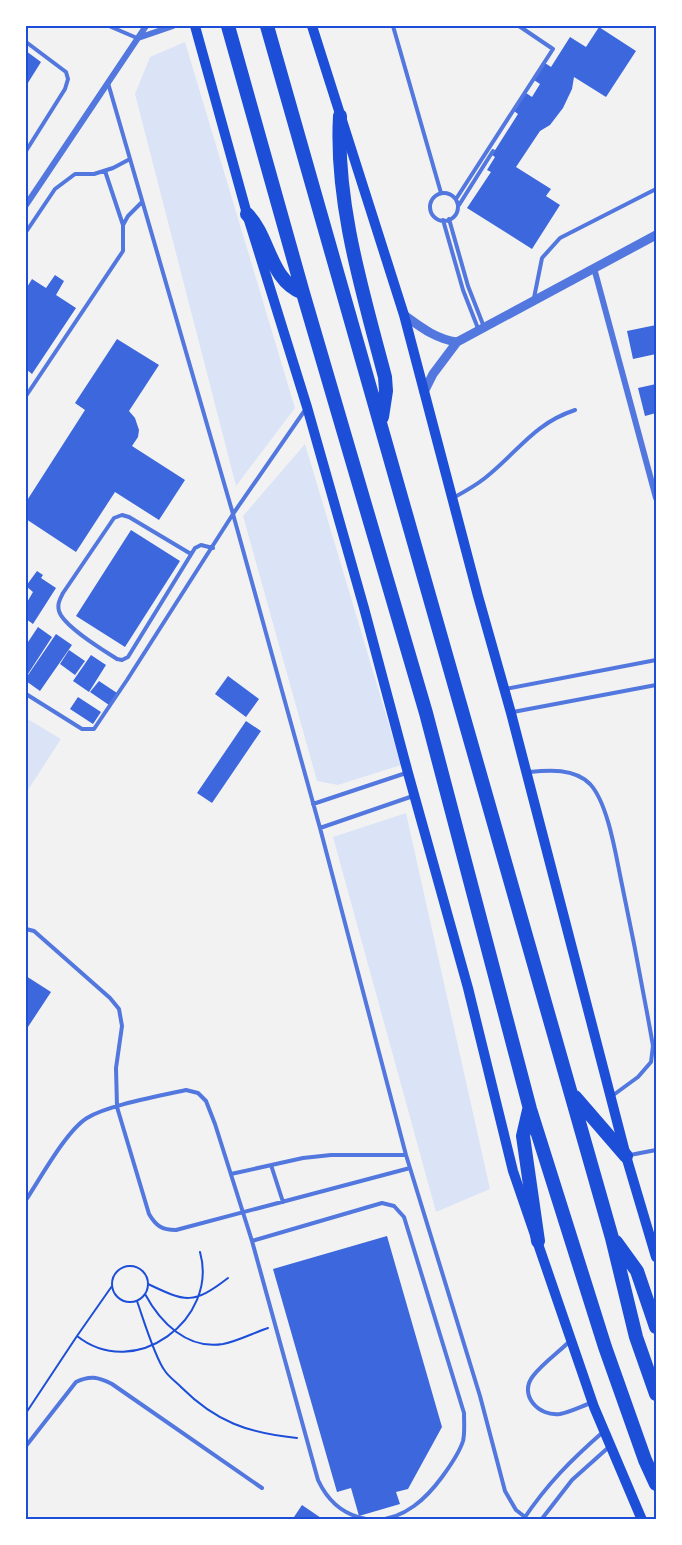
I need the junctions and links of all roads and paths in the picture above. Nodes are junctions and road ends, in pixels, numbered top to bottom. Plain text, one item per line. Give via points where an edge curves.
1 (109, 26) edge
2 (146, 26) edge
3 (172, 26) edge
4 (195, 26) edge
5 (228, 26) edge
6 (267, 26) edge
7 (312, 26) edge
8 (393, 26) edge
9 (519, 26) edge
10 (138, 39) junction
11 (26, 42) edge
12 (107, 82) junction
13 (340, 116) junction
14 (26, 151) edge
15 (493, 151) dead end
16 (130, 159) junction
17 (105, 171) junction
18 (657, 189) edge
19 (441, 193) junction
20 (456, 199) junction
21 (142, 202) junction
22 (26, 205) edge
23 (458, 206) junction
24 (247, 214) junction
25 (449, 219) junction
26 (443, 220) junction
27 (123, 225) junction
28 (26, 232) edge
29 (657, 235) edge
30 (594, 268) junction
31 (303, 293) junction
32 (533, 302) junction
33 (404, 315) junction
34 (482, 329) junction
35 (458, 342) junction
36 (424, 392) junction
37 (26, 396) edge
38 (308, 407) junction
39 (575, 410) dead end
40 (381, 424) junction
41 (452, 498) junction
42 (657, 498) edge
43 (233, 514) junction
44 (213, 548) junction
45 (191, 554) junction
46 (657, 660) edge
47 (657, 685) edge
48 (505, 689) junction
49 (26, 694) edge
50 (512, 713) junction
51 (526, 772) junction
52 (408, 773) junction
53 (414, 796) junction
54 (313, 804) junction
55 (320, 828) junction
56 (26, 929) edge
57 (571, 1093) junction
58 (611, 1096) junction
59 (117, 1107) junction
60 (530, 1109) junction
61 (657, 1150) edge
62 (406, 1155) junction
63 (626, 1155) junction
64 (271, 1165) junction
65 (411, 1168) junction
66 (231, 1174) junction
67 (26, 1200) edge
68 (283, 1202) junction
69 (243, 1212) junction
70 (612, 1238) junction
71 (252, 1241) junction
72 (538, 1242) junction
73 (200, 1252) dead end
74 (657, 1257) edge
75 (228, 1278) dead end
76 (148, 1284) junction
77 (112, 1286) junction
78 (145, 1294) junction
79 (198, 1296) junction
80 (137, 1301) junction
81 (275, 1326) junction
82 (657, 1327) edge
83 (174, 1331) junction
84 (77, 1336) junction
85 (571, 1340) junction
86 (154, 1345) junction
87 (657, 1394) edge
88 (592, 1402) junction
89 (26, 1413) edge
90 (604, 1431) junction
91 (306, 1438) junction
92 (26, 1446) edge
93 (610, 1446) junction
94 (657, 1484) edge
95 (262, 1488) dead end
96 (524, 1518) edge
97 (530, 1520) edge
98 (541, 1520) edge
99 (642, 1520) edge

1 - 10 lane
2 - 10 street
3 - 10 street
4 - 24 main road
5 - 31 highway
6 - 40 highway
7 - 13 main road
8 - 19 lane
9 - 20 lane via 553,48
10 - 12 street
11 - 14 lane via 66,72 68,79
12 - 16 lane
12 - 22 street
13 - 33 main road
13 - 40 highway via 341,176 386,391
15 - 23 lane
16 - 17 lane
16 - 21 lane
17 - 27 lane
17 - 28 lane via 75,174 55,189
18 - 32 lane via 560,238 550,247 542,258
19 - 20 lane
19 - 26 lane via 431,207 434,216
20 - 23 lane
21 - 27 lane
21 - 43 lane
23 - 25 lane
24 - 31 highway via 256,223 279,274 293,289
24 - 38 main road
25 - 26 lane
25 - 34 lane
26 - 34 lane via 463,290
27 - 37 lane via 123,251
29 - 30 street
30 - 32 street
30 - 42 street
31 - 60 highway via 426,713
32 - 34 street
33 - 35 street via 432,335
33 - 36 main road
34 - 35 street
35 - 36 street
36 - 41 main road
38 - 43 lane
38 - 52 main road
39 - 41 lane via 544,424 486,477
40 - 57 highway
41 - 48 main road
43 - 44 lane
43 - 54 lane
44 - 45 lane via 201,545
44 - 49 lane via 94,729 82,729
45 - 45 lane via 128,657 122,660 74,628 59,613 63,593 114,518 129,518
46 - 48 lane
47 - 50 lane
48 - 50 main road
50 - 51 main road
51 - 58 main road
51 - 58 lane via 549,770 579,776 591,785 610,828 653,1046 651,1062 638,1077
52 - 53 main road
52 - 54 lane
53 - 55 lane
53 - 72 main road via 468,988 513,1171
54 - 55 lane
55 - 62 lane
56 - 59 lane via 34,931 119,1009 122,1026 116,1068
57 - 63 highway
57 - 70 highway
58 - 63 main road
59 - 66 lane via 186,1090 198,1092 206,1101
59 - 67 lane via 86,1119 69,1136
59 - 69 lane via 155,1224 165,1230 176,1230
60 - 72 highway via 523,1136
60 - 94 highway via 605,1347
61 - 63 lane
62 - 64 lane via 331,1155
62 - 65 lane
63 - 74 main road
64 - 66 lane
64 - 68 lane
65 - 68 lane
65 - 96 lane via 505,1491
66 - 69 lane
68 - 69 lane
69 - 71 lane
70 - 82 highway via 637,1271
70 - 87 highway via 636,1337
71 - 81 lane
71 - 91 lane via 382,1203 394,1206 404,1217 464,1413 463,1440 452,1464 430,1493 394,1517 370,1520 336,1506 324,1494
72 - 85 main road
73 - 79 path via 204,1266
75 - 79 path
76 - 77 path via 147,1276 131,1266 122,1267 114,1275
76 - 78 path
76 - 79 path via 177,1298
77 - 80 path via 113,1293 125,1302
77 - 84 path
78 - 80 path
78 - 83 path via 155,1312
79 - 83 path via 189,1316
80 - 86 path
81 - 83 path via 222,1344 201,1343
81 - 91 lane
83 - 86 path
84 - 86 path via 99,1349 119,1353
84 - 89 path
85 - 88 main road
85 - 88 lane via 532,1377 528,1397 542,1410 559,1414
86 - 91 path via 163,1369 213,1415 239,1427 275,1436
88 - 90 main road
90 - 93 main road
90 - 96 lane via 561,1469
92 - 95 lane via 76,1382 87,1376 100,1378
93 - 98 lane via 572,1480
93 - 99 main road
96 - 97 lane

